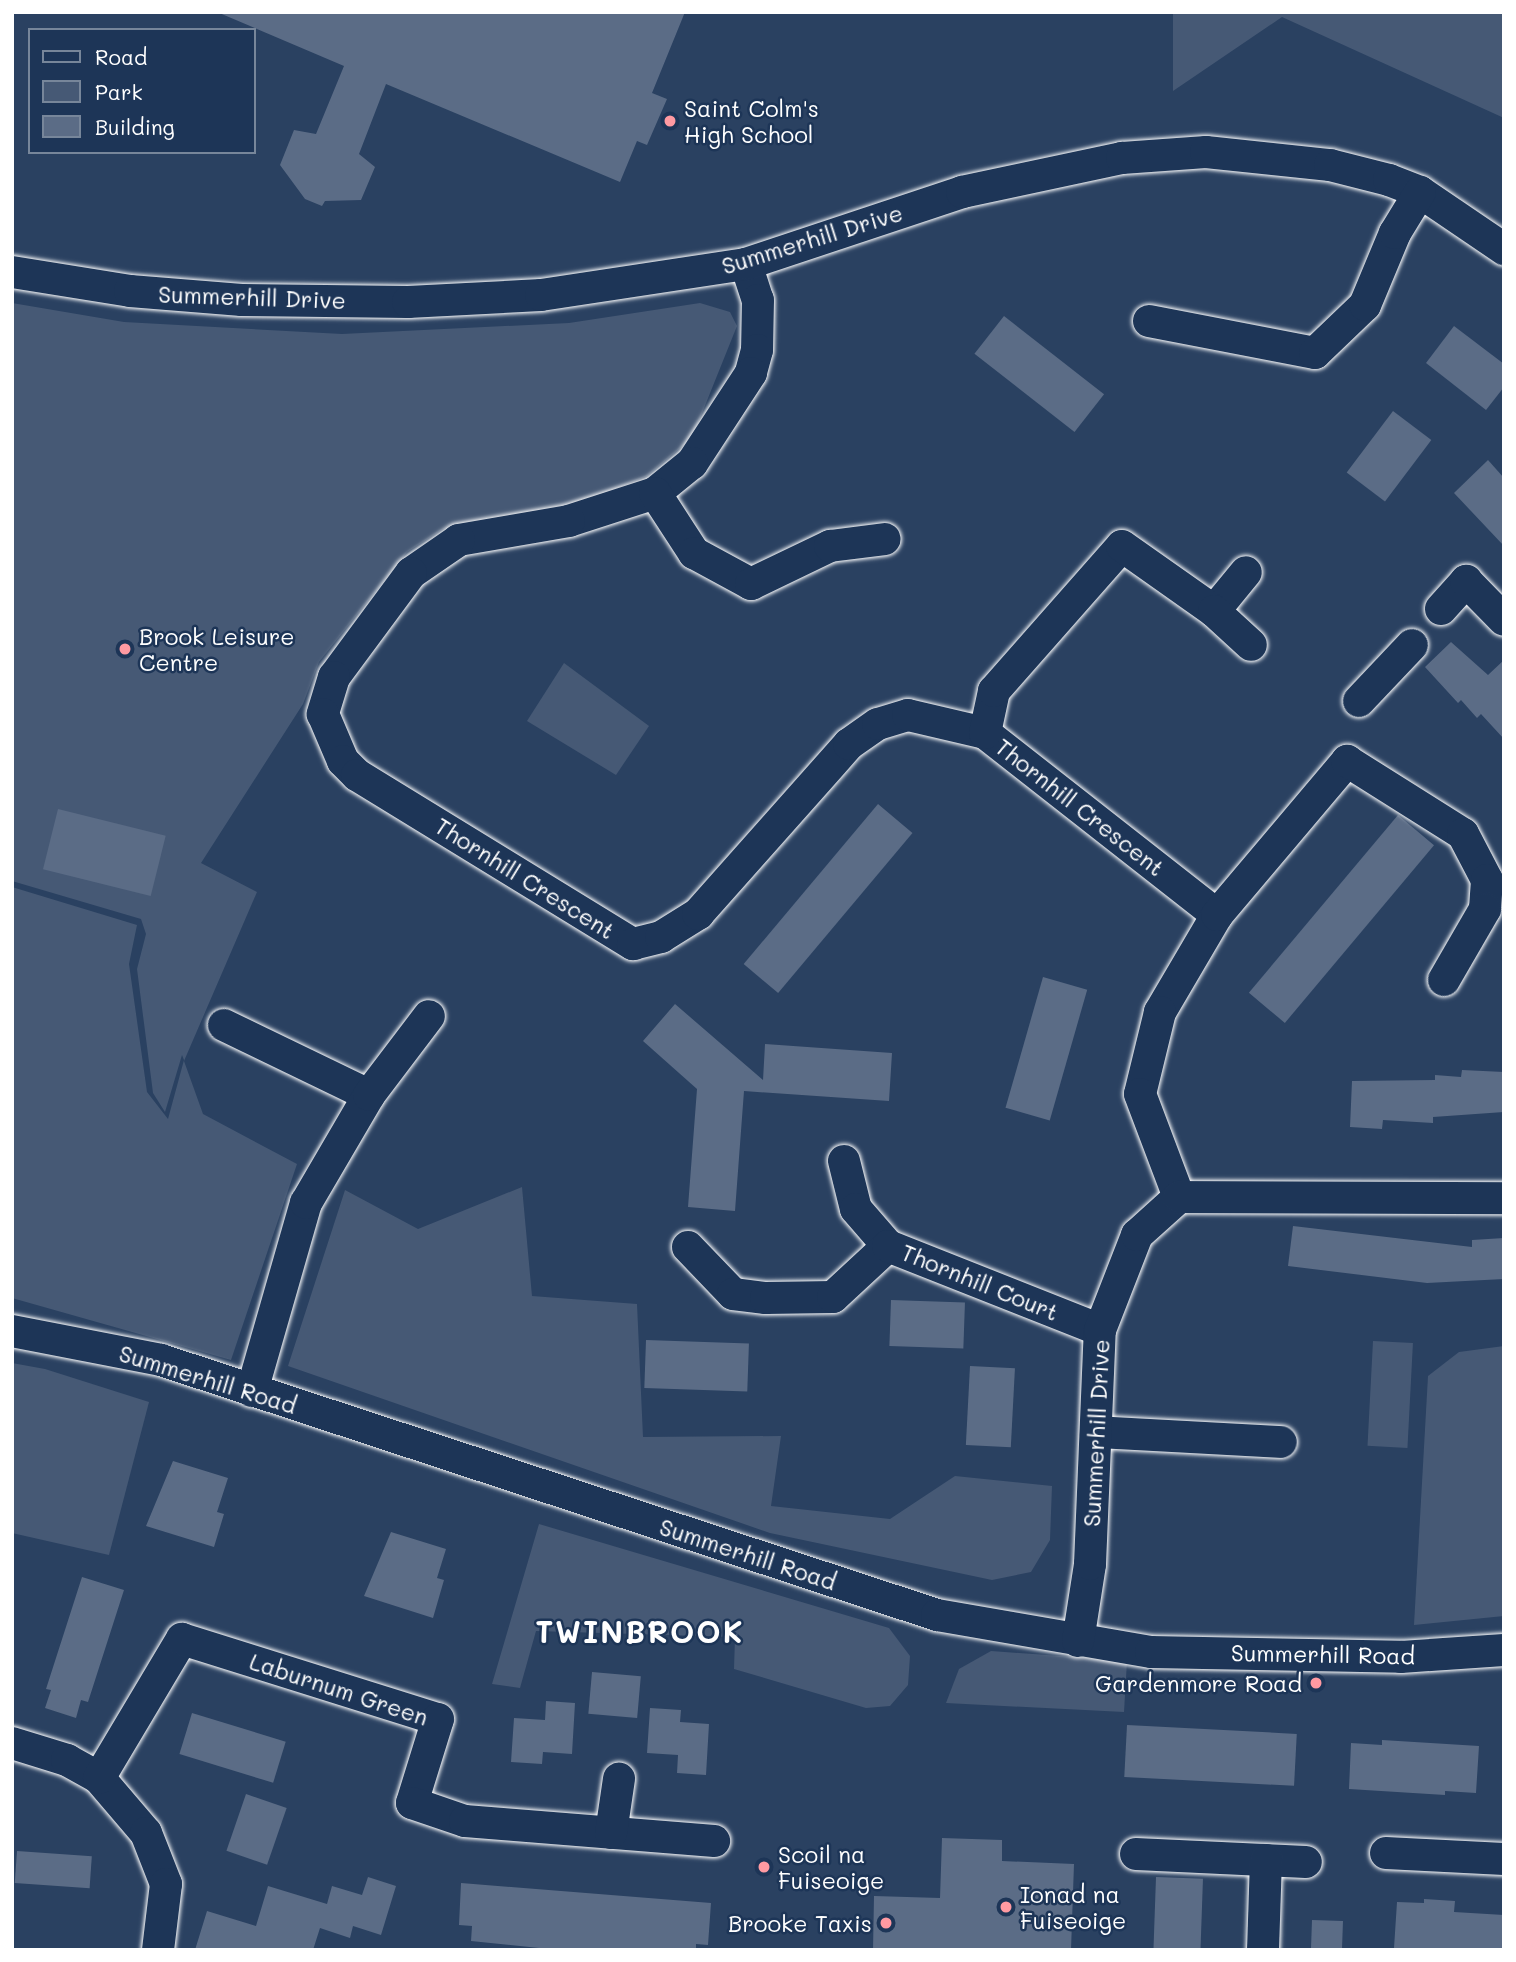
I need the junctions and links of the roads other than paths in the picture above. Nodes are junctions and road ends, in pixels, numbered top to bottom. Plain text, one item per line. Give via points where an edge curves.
1 (1420, 192) junction
2 (1504, 249) edge
3 (746, 264) junction
4 (12, 272) edge
5 (1149, 321) dead end
6 (655, 493) junction
7 (885, 539) dead end
8 (1246, 572) dead end
9 (1441, 609) dead end
10 (1214, 611) junction
11 (1504, 620) edge
12 (1251, 645) dead end
13 (1412, 645) dead end
14 (1359, 701) dead end
15 (985, 733) junction
16 (1217, 915) junction
17 (1444, 980) dead end
18 (429, 1016) dead end
19 (224, 1025) dead end
20 (369, 1095) junction
21 (844, 1161) dead end
22 (1179, 1197) junction
23 (1504, 1198) edge
24 (888, 1246) junction
25 (688, 1247) dead end
26 (1100, 1330) junction
27 (12, 1331) edge
28 (252, 1391) junction
29 (1096, 1432) junction
30 (1281, 1442) dead end
31 (1078, 1641) junction
32 (1504, 1650) edge
33 (12, 1743) edge
34 (99, 1778) junction
35 (619, 1779) dead end
36 (611, 1833) junction
37 (715, 1841) dead end
38 (1385, 1853) dead end
39 (1136, 1854) dead end
40 (1504, 1859) edge
41 (1266, 1860) junction
42 (1306, 1862) dead end
43 (158, 1950) edge
44 (1263, 1950) edge

1 - 2 street, Summerhill Drive
1 - 3 street, Summerhill Drive via 1330,165 1282,158 1206,152 1122,158 962,192
1 - 5 street via 1395,233 1365,305 1315,353
3 - 4 street, Summerhill Drive via 541,295 408,302 242,300 130,291
3 - 6 street, Thornhill Crescent via 758,300 757,350 751,373 692,463
6 - 7 street via 694,553 751,584 830,546
6 - 15 street, Thornhill Crescent via 569,521 458,540 411,573 334,677 323,714 343,761 358,775 633,944 662,937 698,914 849,744 878,724 908,715
8 - 10 street
9 - 11 street via 1466,581
10 - 12 street
10 - 15 street via 1122,546 994,691
13 - 14 street
15 - 16 street, Thornhill Crescent
16 - 17 street via 1348,761 1464,834 1487,880 1485,909
16 - 22 street via 1160,1012 1140,1094
18 - 20 street
19 - 20 street
20 - 28 street via 306,1203
21 - 24 street via 856,1209
22 - 23 street
22 - 26 street, Summerhill Drive via 1136,1235
24 - 25 street, Thornhill Court via 833,1297 766,1298 733,1294
24 - 26 street, Thornhill Court
26 - 29 street, Summerhill Drive
27 - 28 street, Summerhill Road via 162,1360
28 - 31 street, Summerhill Road via 937,1615
29 - 30 street
29 - 31 street, Summerhill Drive via 1090,1564
31 - 32 street, Summerhill Road via 1152,1652 1401,1657
33 - 34 street via 67,1760
34 - 36 street, Laburnum Green via 182,1639 438,1719 412,1803 465,1821
34 - 43 street via 146,1833 166,1884
35 - 36 street
36 - 37 street, Laburnum Green
38 - 40 street
39 - 41 street
41 - 42 street
41 - 44 street

